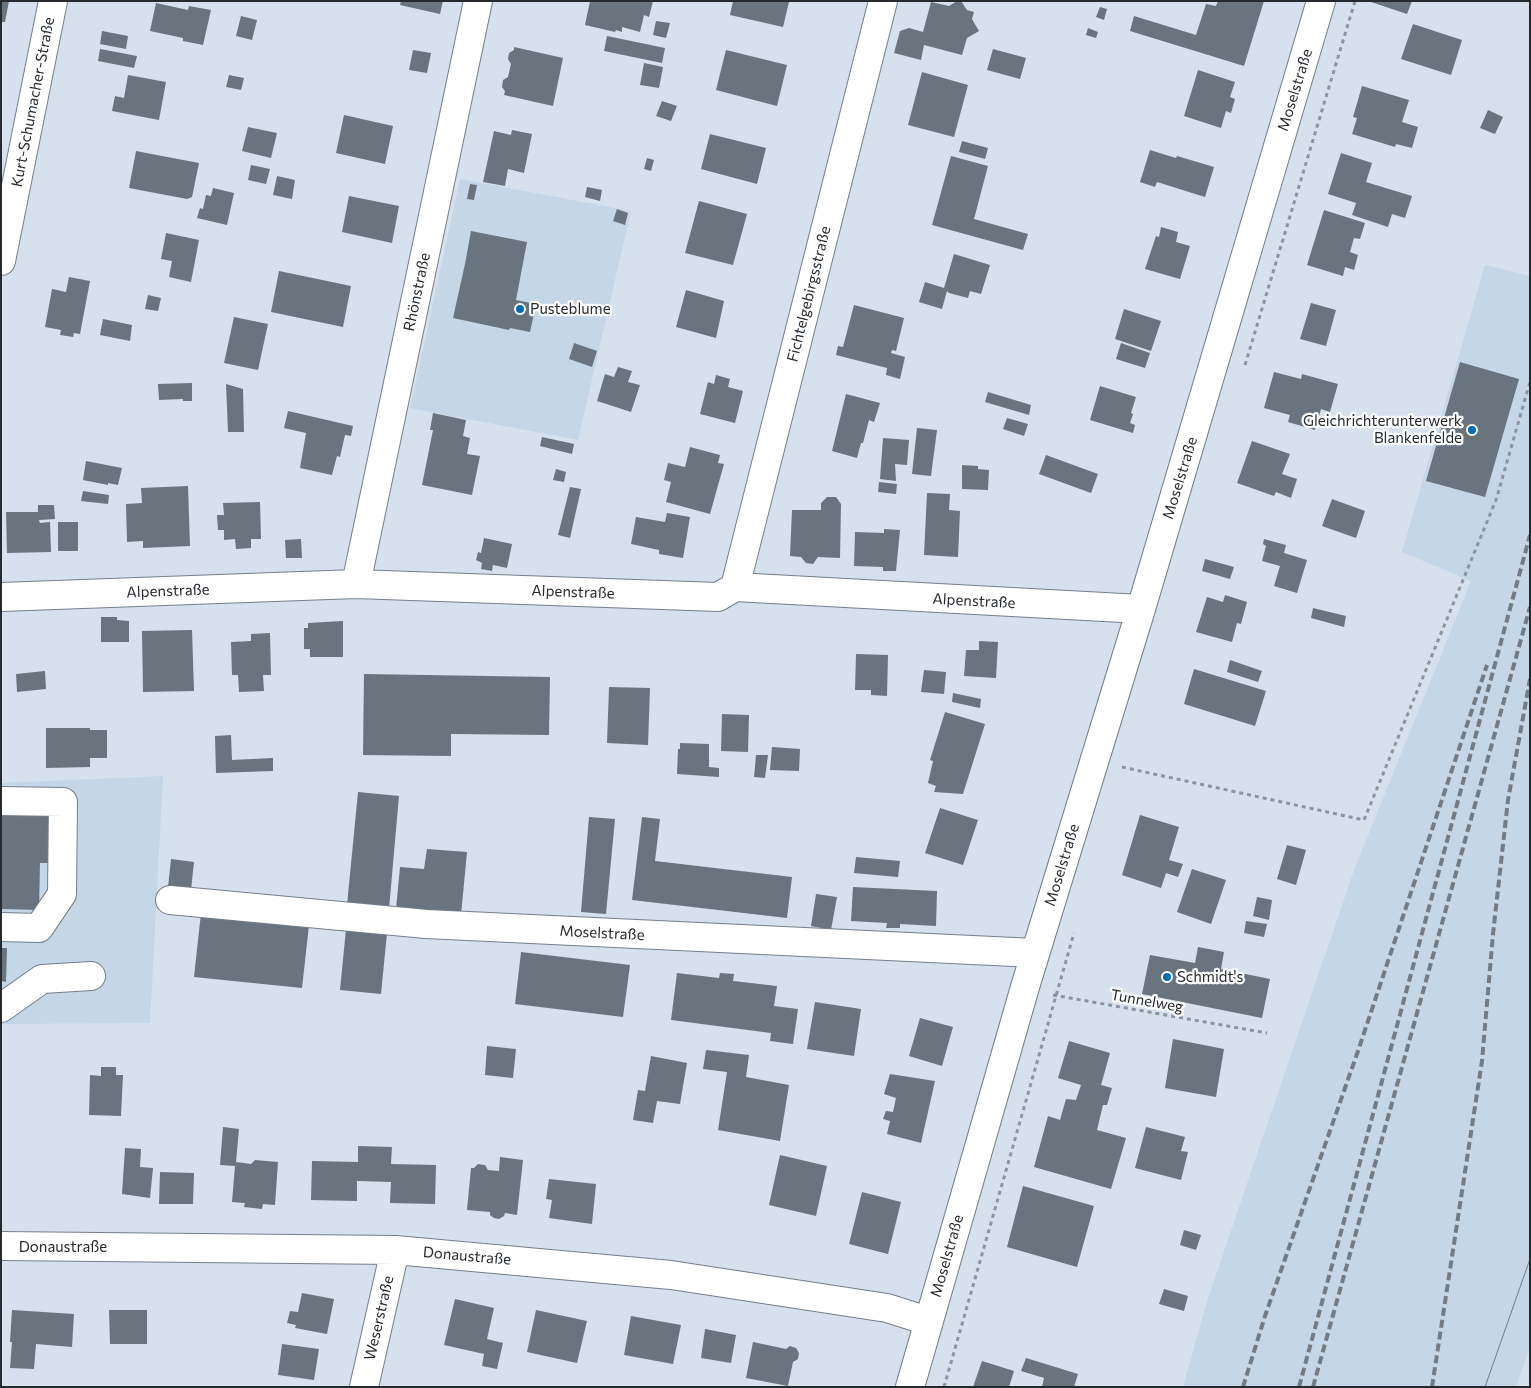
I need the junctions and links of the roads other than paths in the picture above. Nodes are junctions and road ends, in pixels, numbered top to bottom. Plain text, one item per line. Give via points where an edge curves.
1 (53, 1) edge
2 (478, 1) edge
3 (883, 1) edge
4 (1321, 1) edge
5 (1, 261) edge
6 (356, 584) junction
7 (735, 587) junction
8 (1, 597) edge
9 (1141, 609) junction
10 (1, 801) edge
11 (170, 900) dead end
12 (1, 927) edge
13 (1035, 953) junction
14 (91, 976) dead end
15 (1, 1008) edge
16 (1, 1246) edge
17 (395, 1250) junction
18 (928, 1321) junction
19 (364, 1387) edge
20 (910, 1387) edge

1 - 5 street, Kurt-Schumacher-Straße
2 - 6 street, Rhönstraße
3 - 7 street, Fichtelgebirgsstraße
4 - 9 street, Moselstraße
6 - 7 street, Alpenstraße via 718,597
6 - 8 street, Alpenstraße
7 - 9 street, Alpenstraße
9 - 13 street, Moselstraße
10 - 12 street via 64,802 62,894 39,928
11 - 13 street, Moselstraße via 460,926
13 - 18 street, Moselstraße
14 - 15 street via 42,979
16 - 17 street, Donaustraße
17 - 18 street, Donaustraße via 671,1275 887,1308
17 - 19 street, Weserstraße
18 - 20 street, Moselstraße

